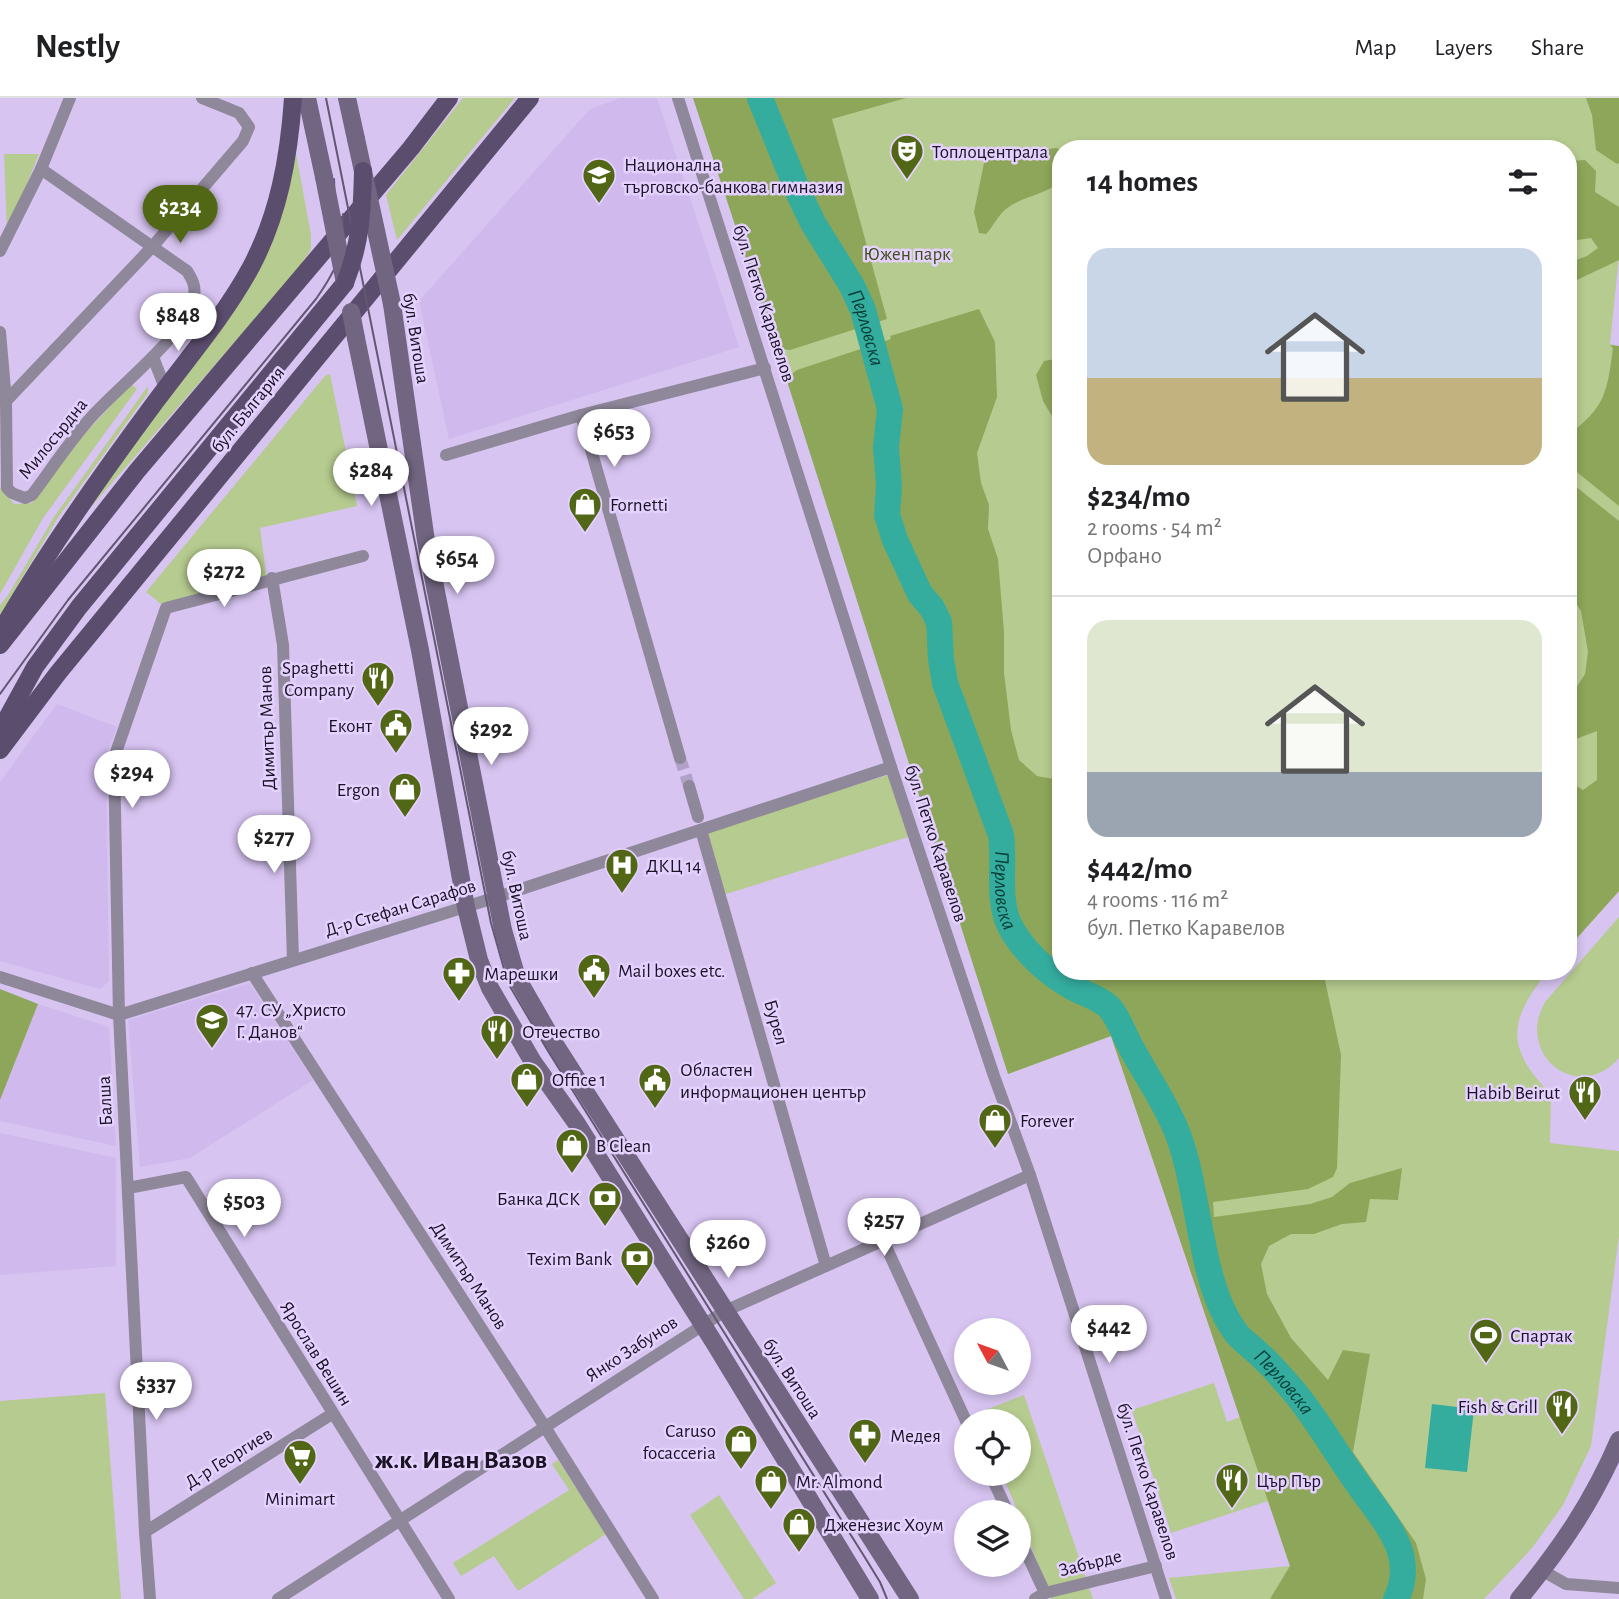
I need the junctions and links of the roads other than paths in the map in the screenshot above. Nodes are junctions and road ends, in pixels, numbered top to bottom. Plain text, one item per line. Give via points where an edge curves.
1 (70, 98) edge
2 (202, 98) edge
3 (293, 98) edge
4 (307, 98) edge
5 (347, 98) edge
6 (449, 98) edge
7 (530, 98) edge
8 (678, 98) edge
9 (41, 169) junction
10 (363, 171) junction
11 (153, 246) junction
12 (0, 251) edge
13 (345, 283) junction
14 (0, 332) edge
15 (153, 356) junction
16 (765, 368) junction
17 (165, 388) junction
18 (6, 401) junction
19 (582, 415) junction
20 (446, 455) dead end
21 (363, 556) dead end
22 (272, 578) junction
23 (0, 632) edge
24 (0, 645) edge
25 (0, 731) edge
26 (0, 750) edge
27 (680, 758) tunnel mouth
28 (891, 767) junction
29 (689, 786) tunnel mouth
30 (699, 824) junction
31 (497, 897) junction
32 (466, 907) junction
33 (293, 960) junction
34 (252, 973) junction
35 (0, 976) edge
36 (119, 1016) junction
37 (1030, 1175) junction
38 (128, 1188) junction
39 (883, 1240) junction
40 (827, 1266) junction
41 (725, 1311) junction
42 (703, 1325) junction
43 (960, 1409) edge
44 (332, 1414) junction
45 (545, 1427) junction
46 (1619, 1440) edge
47 (399, 1521) junction
48 (145, 1532) junction
49 (1156, 1566) junction
50 (1031, 1571) edge
51 (1543, 1571) junction
52 (1619, 1588) edge
53 (1040, 1596) edge
54 (150, 1599) edge
55 (278, 1599) edge
56 (449, 1599) edge
57 (653, 1599) edge
58 (870, 1599) edge
59 (909, 1599) edge
60 (1166, 1599) edge
61 (1519, 1599) edge

1 - 9 street
2 - 11 street via 239,113 249,127 243,141
3 - 17 main road via 280,195 251,267
4 - 13 street, bridge
5 - 10 street, бул. Витоша, bridge
6 - 24 main road via 137,471
7 - 26 main road, бул. България via 58,673
8 - 16 street, бул. Петко Каравелов
9 - 11 street
9 - 12 street
10 - 13 main road, bridge via 361,231
10 - 31 street, бул. Витоша, bridge via 392,304 426,541
11 - 15 street, Милосърдна via 187,271 194,282 190,310
11 - 18 street
13 - 25 main road via 79,607 36,667
13 - 32 street, bridge via 420,650
14 - 18 street
15 - 17 street
15 - 18 street, Милосърдна via 88,420 32,495 25,498 8,488
16 - 19 street
16 - 28 street, бул. Петко Каравелов
17 - 23 main road via 78,506
19 - 20 street
19 - 27 street
21 - 22 street
22 - 33 street, Димитър Манов via 283,645
22 - 36 street, Балша via 166,608 114,758
28 - 30 street, Д-р Стефан Сарафов
28 - 37 street, бул. Петко Каравелов
29 - 30 street, Бурел
30 - 31 street, Д-р Стефан Сарафов
30 - 40 street, Бурел
31 - 32 street, Д-р Стефан Сарафов
31 - 41 street, бул. Витоша via 508,950 526,997
32 - 33 street, Д-р Стефан Сарафов
32 - 42 street via 479,960 505,1017 578,1124
33 - 34 street, Д-р Стефан Сарафов
34 - 36 street, Д-р Стефан Сарафов
34 - 45 street, Димитър Манов
35 - 36 street
36 - 38 street, Балша
37 - 39 street, Янко Забунов
37 - 49 street, бул. Петко Каравелов
38 - 44 street, Ярослав Вешин via 186,1177
38 - 48 street, Балша
39 - 40 street, Янко Забунов
39 - 43 street
40 - 41 street, Янко Забунов
41 - 42 street, Янко Забунов
41 - 59 street, бул. Витоша
42 - 45 street, Янко Забунов
42 - 58 street
44 - 47 street, Ярослав Вешин
44 - 48 street, Д-р Георгиев
45 - 47 street, Янко Забунов
45 - 57 street, Димитър Манов
46 - 51 street via 1601,1483
47 - 55 street, Янко Забунов
47 - 56 street, Ярослав Вешин
48 - 54 street, Балша
49 - 53 street, Забърде
49 - 60 street, бул. Петко Каравелов
50 - 53 street
51 - 52 street via 1566,1584
51 - 61 street

